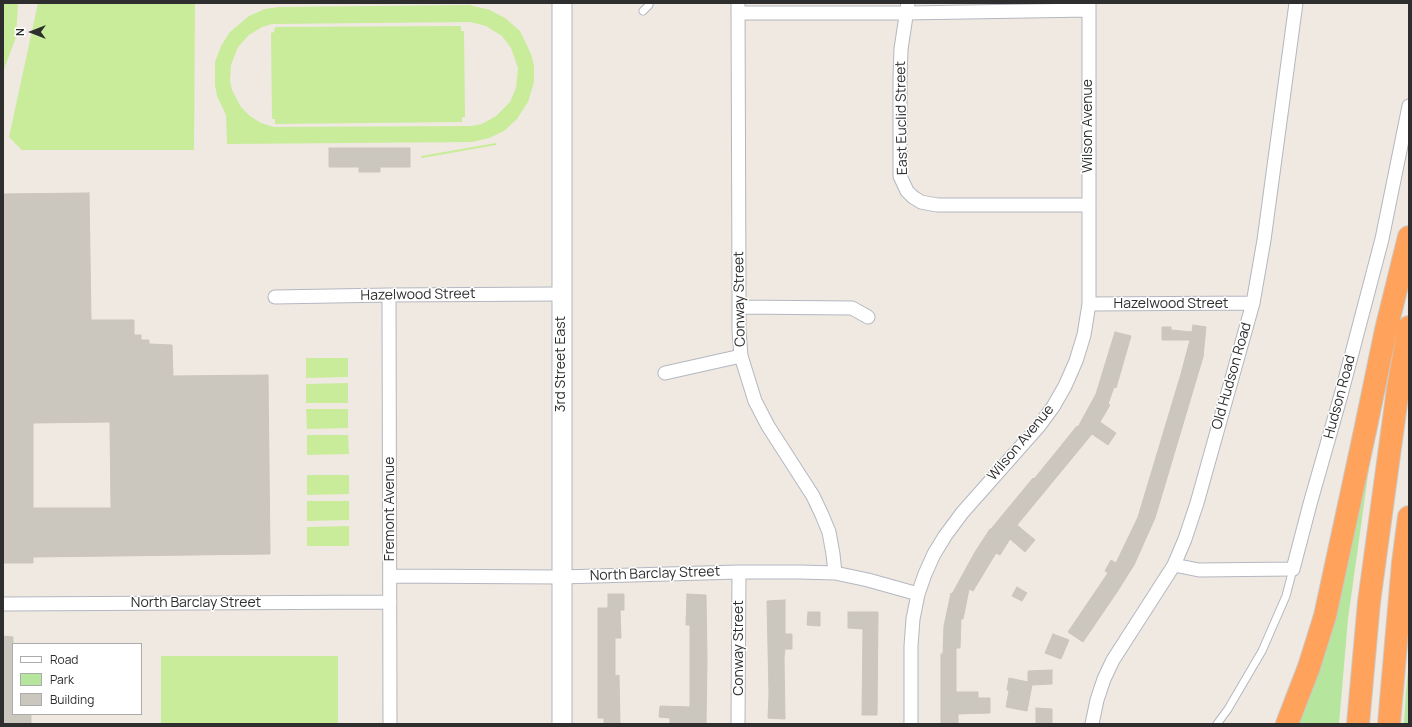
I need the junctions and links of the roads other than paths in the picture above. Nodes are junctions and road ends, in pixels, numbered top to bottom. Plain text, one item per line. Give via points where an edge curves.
1 (562, 3) edge
2 (649, 3) edge
3 (1296, 3) edge
4 (1089, 6) edge
5 (738, 8) edge
6 (907, 8) edge
7 (643, 11) dead end
8 (1409, 106) edge
9 (1089, 205) junction
10 (1409, 237) edge
11 (389, 294) junction
12 (561, 294) junction
13 (274, 297) dead end
14 (1253, 303) junction
15 (1089, 304) junction
16 (739, 307) junction
17 (868, 317) dead end
18 (1409, 327) edge
19 (741, 356) junction
20 (665, 373) dead end
21 (1409, 517) edge
22 (1174, 565) junction
23 (1293, 569) junction
24 (739, 572) junction
25 (835, 573) junction
26 (390, 576) junction
27 (561, 576) junction
28 (918, 594) junction
29 (390, 602) junction
30 (3, 604) edge
31 (390, 724) edge
32 (562, 724) edge
33 (738, 724) edge
34 (911, 724) edge
35 (1092, 724) edge
36 (1218, 724) edge
37 (1287, 724) edge
38 (1358, 724) edge
39 (1389, 724) edge

1 - 12 street, 3rd Street East
2 - 7 lane
3 - 14 street, Old Hudson Road
4 - 6 street
4 - 9 street, Wilson Avenue
5 - 6 street
5 - 16 street, Conway Street
6 - 9 street, East Euclid Street via 901,49 900,176 907,191 920,202 933,205
8 - 23 street, Hudson Road via 1382,239
9 - 15 street, Wilson Avenue
10 - 37 highway via 1386,330 1325,616
11 - 12 street, Hazelwood Street
11 - 13 street, Hazelwood Street
11 - 26 street, Fremont Avenue
12 - 27 street, 3rd Street East
14 - 15 street, Hazelwood Street
14 - 22 street, Old Hudson Road via 1197,502
15 - 28 street, Wilson Avenue via 1084,335 1076,361 1053,407 944,536
16 - 17 street via 852,308
16 - 19 street, Conway Street
18 - 38 highway via 1369,602
19 - 20 street
19 - 25 street, Conway Street via 755,401 822,515 829,532
21 - 39 highway
22 - 23 street via 1199,570
22 - 35 street, Old Hudson Road via 1113,660 1099,693
23 - 36 lane via 1286,596 1262,651
24 - 25 street, North Barclay Street
24 - 27 street, North Barclay Street
24 - 33 street, Conway Street
25 - 28 street, North Barclay Street
26 - 27 street, North Barclay Street
26 - 29 street, Fremont Avenue
27 - 32 street, 3rd Street East
28 - 34 street, Wilson Avenue via 911,646
29 - 30 street, North Barclay Street
29 - 31 street, Fremont Avenue

